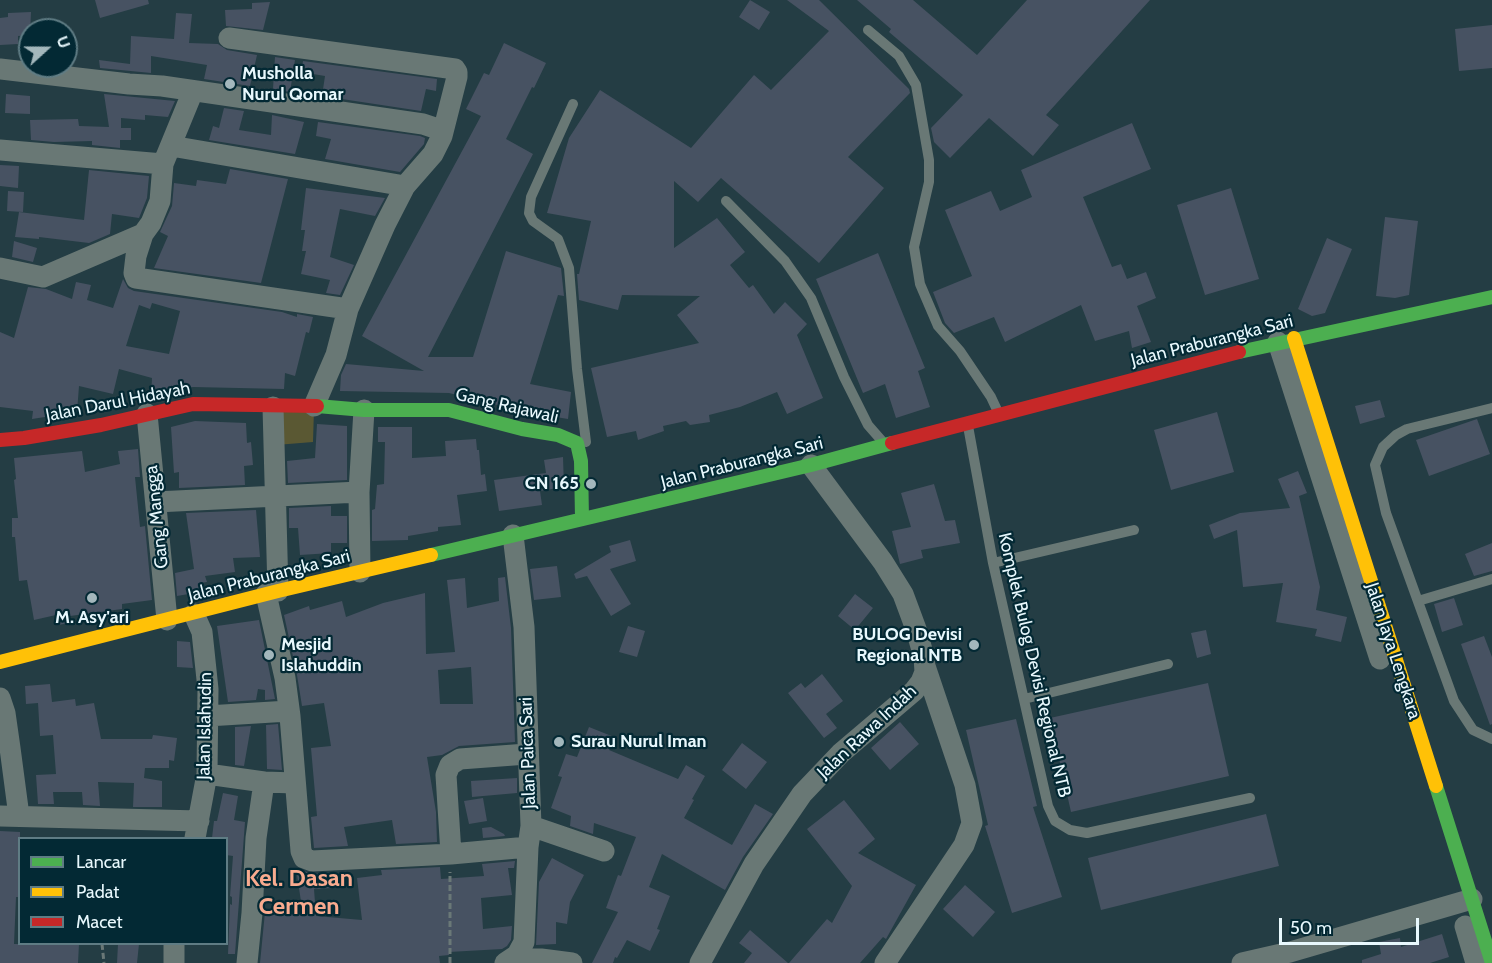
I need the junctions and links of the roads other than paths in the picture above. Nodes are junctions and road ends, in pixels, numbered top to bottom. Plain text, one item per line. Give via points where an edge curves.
1 (868, 30) dead end
2 (229, 38) dead end
3 (0, 69) edge
4 (193, 91) junction
5 (573, 104) dead end
6 (442, 136) junction
7 (0, 150) edge
8 (167, 155) junction
9 (405, 186) junction
10 (726, 201) dead end
11 (143, 234) junction
12 (0, 268) edge
13 (1492, 297) edge
14 (348, 309) junction
15 (1286, 340) junction
16 (273, 406) junction
17 (314, 406) junction
18 (1492, 408) edge
19 (364, 411) junction
20 (147, 414) junction
21 (999, 414) junction
22 (968, 423) junction
23 (0, 440) edge
24 (886, 446) junction
25 (811, 465) junction
26 (359, 492) junction
27 (276, 495) junction
28 (156, 501) junction
29 (591, 510) junction
30 (1134, 530) dead end
31 (513, 535) junction
32 (993, 563) junction
33 (360, 572) junction
34 (1492, 579) edge
35 (272, 592) junction
36 (1418, 601) junction
37 (194, 614) junction
38 (167, 620) junction
39 (1, 659) edge
40 (1168, 664) dead end
41 (925, 666) junction
42 (0, 698) edge
43 (1024, 699) junction
44 (289, 711) junction
45 (207, 716) junction
46 (1492, 739) edge
47 (527, 754) junction
48 (207, 774) junction
49 (264, 782) junction
50 (295, 783) junction
51 (1250, 798) dead end
52 (9, 816) edge
53 (531, 826) junction
54 (197, 830) edge
55 (528, 847) junction
56 (604, 851) dead end
57 (451, 854) junction
58 (1465, 901) junction
59 (174, 945) edge
60 (1289, 958) edge
61 (509, 961) edge
62 (541, 961) edge
63 (174, 963) edge
64 (248, 963) edge
65 (572, 963) edge
66 (700, 963) edge
67 (885, 963) edge
68 (1242, 963) edge
69 (1476, 963) edge
70 (1492, 963) edge

1 - 21 lane via 899,56 916,85 929,171 914,247 920,284 938,326 960,351
2 - 6 street via 454,69 457,77
3 - 4 street
4 - 6 street via 427,125 438,129
4 - 8 street
5 - 29 lane via 531,197 529,213 533,221 558,239 569,268
6 - 9 street via 433,154
7 - 8 street
8 - 9 street
8 - 11 street via 160,201
9 - 14 street
10 - 24 lane via 785,261 811,298 844,377 868,424
11 - 12 street via 43,277
11 - 14 street via 134,266 134,276 139,280
13 - 15 main road, Jalan Praburangka Sari
14 - 17 street via 336,354
15 - 21 main road, Jalan Praburangka Sari
15 - 58 street, Jalan Jaya Lengkara
16 - 17 main road, Jalan Darul Hidayah
16 - 20 main road, Jalan Darul Hidayah via 193,404
16 - 27 street
17 - 19 main road, Gang Rajawali
18 - 36 lane via 1407,429 1383,447 1375,465 1386,513
19 - 26 street
19 - 29 main road, Gang Rajawali via 449,410 573,441 577,443
20 - 23 main road, Jalan Darul Hidayah
20 - 28 street, Gang Mangga
21 - 22 main road, Jalan Praburangka Sari
22 - 24 main road, Jalan Praburangka Sari
22 - 32 lane, Komplek Bulog Devisi Regional NTB
24 - 25 main road, Jalan Praburangka Sari
25 - 29 main road, Jalan Praburangka Sari
25 - 41 street, Jalan Rawa Indah via 894,578 910,611
26 - 27 street
26 - 33 street
27 - 28 street
27 - 35 street
28 - 38 street, Gang Mangga
29 - 31 main road, Jalan Praburangka Sari
30 - 32 lane
31 - 33 main road, Jalan Praburangka Sari
31 - 47 street, Jalan Paica Sari via 524,627
32 - 43 lane, Komplek Bulog Devisi Regional NTB
33 - 35 main road, Jalan Praburangka Sari
34 - 36 lane
35 - 37 main road, Jalan Praburangka Sari
35 - 44 street
36 - 46 lane via 1454,701 1473,730
37 - 38 main road, Jalan Praburangka Sari
37 - 45 street, Jalan Islahudin via 206,656
38 - 39 main road, Jalan Praburangka Sari
40 - 43 lane
41 - 66 street, Jalan Rawa Indah via 914,691 841,753 802,794 754,864
41 - 67 street via 964,785 972,823 964,845
42 - 52 street via 10,748
43 - 51 lane, Komplek Bulog Devisi Regional NTB via 1050,811 1056,821 1070,830 1087,833
44 - 45 street
44 - 50 street
45 - 48 street, Jalan Islahudin
47 - 53 street, Jalan Paica Sari
47 - 57 street via 460,759 450,765 446,775
48 - 49 street
48 - 54 street, Jalan Islahudin
49 - 50 street
49 - 64 street via 256,838
50 - 57 street via 301,852 310,861
52 - 54 street
53 - 55 street, Jalan Paica Sari
53 - 56 street
55 - 57 street
55 - 61 street, Jalan Paica Sari via 525,937 522,947
58 - 60 street
58 - 69 street, Jalan Jaya Lengkara
58 - 70 main road, Jalan Jaya Lengkara
59 - 63 street
60 - 68 street
61 - 62 street
62 - 65 street

